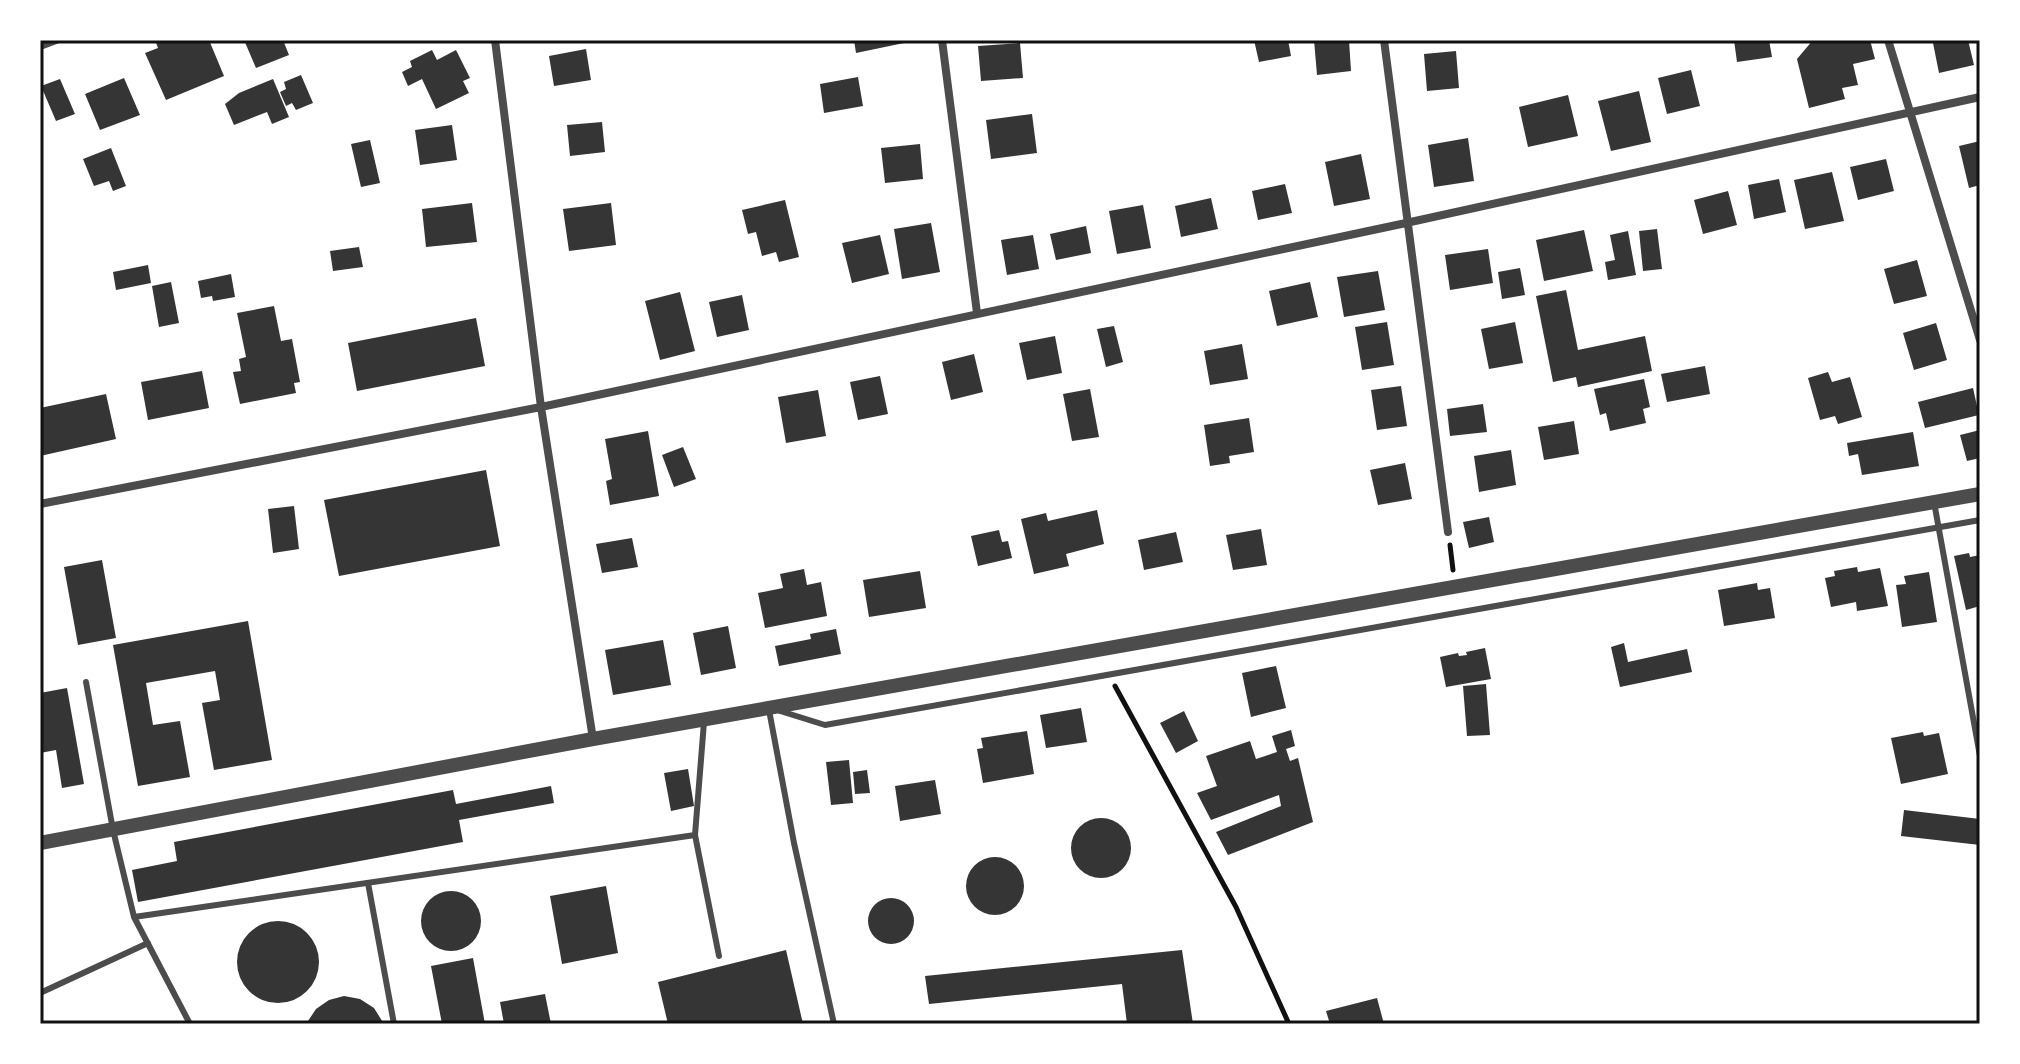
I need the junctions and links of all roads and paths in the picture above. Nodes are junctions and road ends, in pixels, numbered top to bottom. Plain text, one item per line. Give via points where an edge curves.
1 (56, 40) edge
2 (495, 40) edge
3 (942, 40) edge
4 (1384, 40) edge
5 (1888, 40) edge
6 (40, 46) edge
7 (1980, 97) edge
8 (1909, 113) junction
9 (1406, 223) junction
10 (977, 313) junction
11 (1980, 340) edge
12 (541, 407) junction
13 (1980, 494) edge
14 (1934, 502) junction
15 (40, 504) edge
16 (1980, 520) edge
17 (1939, 527) junction
18 (1448, 532) joint
19 (1455, 587) junction
20 (1108, 675) junction
21 (86, 682) dead end
22 (769, 708) junction
23 (704, 719) junction
24 (593, 739) junction
25 (1980, 756) edge
26 (113, 830) junction
27 (695, 835) junction
28 (40, 843) edge
29 (368, 883) junction
30 (134, 917) junction
31 (148, 943) junction
32 (719, 956) dead end
33 (40, 993) edge
34 (190, 1024) edge
35 (394, 1024) edge
36 (834, 1024) edge
37 (1289, 1024) edge

1 - 6 street
2 - 12 street
3 - 10 street
4 - 9 street
5 - 8 street
7 - 8 street
8 - 9 street
8 - 11 street
9 - 10 street
9 - 18 street
10 - 12 street
12 - 15 street
12 - 24 street
13 - 14 street
14 - 17 lane
14 - 19 street
16 - 17 lane
17 - 20 lane
17 - 25 lane
18 - 19 path
19 - 22 street
20 - 22 lane via 825,725
20 - 37 path via 1236,907
21 - 26 lane
22 - 23 street
22 - 36 lane
23 - 24 street
23 - 27 lane
24 - 26 street
26 - 28 street
26 - 30 lane
27 - 29 lane
27 - 32 lane
29 - 30 lane
29 - 35 lane
30 - 31 lane
31 - 33 lane
31 - 34 lane

